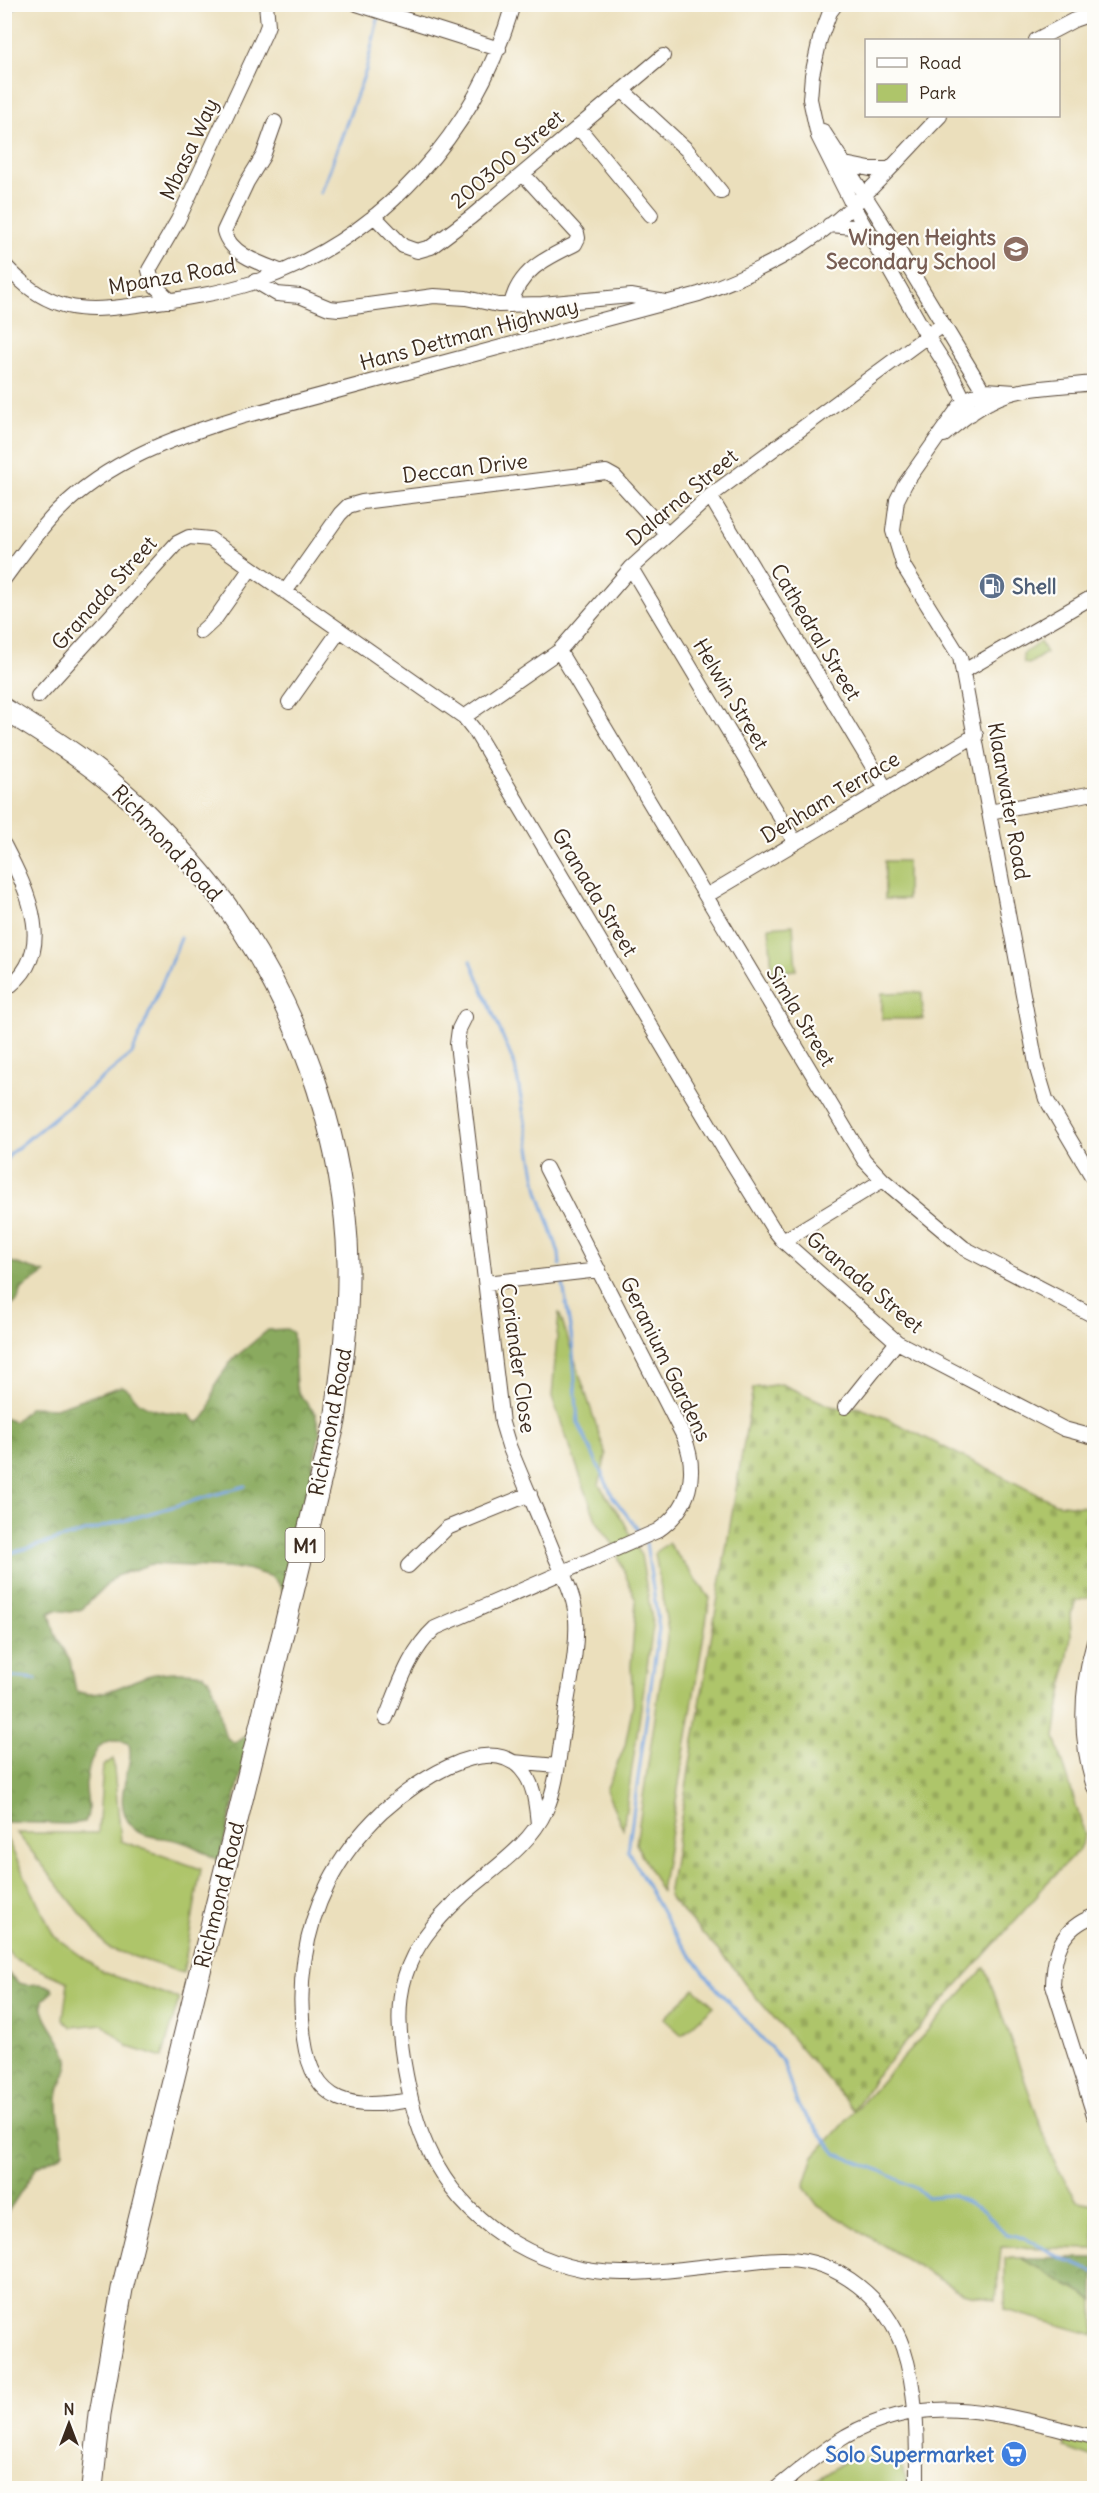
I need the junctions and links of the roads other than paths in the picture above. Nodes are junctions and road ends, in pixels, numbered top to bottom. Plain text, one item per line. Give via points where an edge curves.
1 (266, 4) edge
2 (357, 4) edge
3 (513, 4) edge
4 (836, 4) edge
5 (396, 10) edge
6 (1095, 13) edge
7 (1038, 39) edge
8 (500, 49) junction
9 (663, 56) dead end
10 (622, 90) junction
11 (939, 117) edge
12 (275, 122) dead end
13 (815, 123) junction
14 (578, 127) junction
15 (845, 164) junction
16 (890, 169) junction
17 (523, 174) junction
18 (721, 192) dead end
19 (864, 195) junction
20 (853, 206) junction
21 (651, 215) dead end
22 (374, 216) junction
23 (829, 225) junction
24 (872, 238) junction
25 (4, 264) edge
26 (280, 271) junction
27 (255, 282) junction
28 (171, 301) junction
29 (666, 303) junction
30 (511, 305) junction
31 (942, 325) junction
32 (927, 336) junction
33 (1095, 383) edge
34 (986, 397) junction
35 (964, 400) junction
36 (971, 414) junction
37 (936, 443) junction
38 (710, 496) junction
39 (667, 534) junction
40 (251, 568) junction
41 (631, 568) junction
42 (4, 579) edge
43 (285, 592) junction
44 (1095, 596) edge
45 (340, 630) junction
46 (201, 632) dead end
47 (559, 651) junction
48 (964, 671) junction
49 (38, 696) dead end
50 (290, 702) dead end
51 (4, 709) edge
52 (464, 717) junction
53 (976, 735) junction
54 (886, 789) junction
55 (1095, 793) edge
56 (989, 812) junction
57 (795, 842) junction
58 (4, 844) edge
59 (706, 896) junction
60 (4, 990) edge
61 (465, 1017) dead end
62 (546, 1168) dead end
63 (883, 1180) junction
64 (1095, 1180) edge
65 (783, 1241) junction
66 (599, 1270) junction
67 (486, 1283) junction
68 (1095, 1316) edge
69 (897, 1342) junction
70 (845, 1407) dead end
71 (1095, 1437) edge
72 (530, 1494) junction
73 (408, 1566) dead end
74 (562, 1571) junction
75 (1095, 1642) edge
76 (386, 1718) dead end
77 (1090, 1752) edge
78 (513, 1762) junction
79 (557, 1766) junction
80 (1095, 1787) edge
81 (538, 1824) junction
82 (1095, 1916) edge
83 (410, 2100) junction
84 (1095, 2115) edge
85 (915, 2411) junction
86 (1095, 2438) edge
87 (92, 2488) edge
88 (777, 2488) edge
89 (917, 2488) edge

1 - 28 street, Mbasa Way via 268,25 261,43 173,230 149,270 153,284
2 - 5 street
3 - 8 street, Mpanza Road
4 - 13 street via 820,39 812,75 810,99
5 - 8 street
6 - 7 street
8 - 22 street, Mpanza Road via 437,156
9 - 10 street, 200300 Street
10 - 14 street, 200300 Street
10 - 18 street via 687,150
11 - 16 street, Hans Dettman Highway
12 - 26 street via 263,156 224,231 231,246
13 - 15 street
13 - 20 street
14 - 17 street, 200300 Street
14 - 21 street
15 - 16 street
15 - 19 street
16 - 19 street, Hans Dettman Highway
17 - 22 street, 200300 Street via 471,217 422,250 403,246
17 - 30 street via 578,238 575,244 533,267 517,285
19 - 20 street, Hans Dettman Highway
19 - 31 street
20 - 23 street, Hans Dettman Highway
20 - 24 street
22 - 26 street, Mpanza Road via 329,246
23 - 24 street via 859,228
23 - 29 street, Hans Dettman Highway via 768,266
24 - 32 street
25 - 28 street, Mpanza Road via 33,291 76,309 101,310
26 - 27 street, Mpanza Road
27 - 28 street, Mpanza Road
27 - 30 street via 278,294 304,297 339,309 434,296
29 - 30 street via 632,296
29 - 42 street, Hans Dettman Highway via 181,435 141,452 59,510
31 - 32 street, Dalarna Street
31 - 34 street
32 - 35 street
32 - 38 street, Dalarna Street
33 - 34 street
34 - 35 street, Klaarwater Road
34 - 36 street, Klaarwater Road
35 - 36 street
35 - 37 street, Klaarwater Road
36 - 37 street, Klaarwater Road
37 - 48 street, Klaarwater Road via 901,492 893,531 904,567 956,647
38 - 39 street, Dalarna Street
38 - 54 street, Cathedral Street
39 - 41 street, Dalarna Street
39 - 43 street, Deccan Drive via 606,472 362,502 348,506 340,514
40 - 43 street, Granada Street
40 - 46 street via 215,619
40 - 49 street, Granada Street via 210,539 189,537 177,543
41 - 47 street, Dalarna Street
41 - 57 street, Helwin Street
43 - 45 street, Granada Street
44 - 48 street
45 - 50 street
45 - 52 street, Granada Street
47 - 52 street, Dalarna Street
47 - 59 street, Simla Street
48 - 53 street, Klaarwater Road
51 - 87 highway, Richmond Road / M1 via 92,767 142,810 199,872 242,928 287,1008 316,1083 333,1143 348,1261 346,1331 335,1420 122,2289 100,2414
52 - 65 street, Granada Street
53 - 54 street, Denham Terrace
53 - 56 street, Klaarwater Road
54 - 57 street, Denham Terrace
55 - 56 street
56 - 64 street, Klaarwater Road via 1042,1088
57 - 59 street, Denham Terrace
58 - 60 street via 29,902 36,940 22,977
59 - 63 street, Simla Street via 823,1095 864,1160
61 - 67 street, Coriander Close via 457,1044
62 - 66 street, Geranium Gardens
63 - 65 street
63 - 68 street, Simla Street via 976,1256
65 - 69 street, Granada Street
66 - 67 street, Geranium Gardens
66 - 74 street, Geranium Gardens via 690,1449 692,1476 685,1501 666,1525
67 - 72 street, Coriander Close via 503,1430
69 - 70 street
69 - 71 street, Granada Street via 1064,1429
72 - 73 street via 447,1528
72 - 74 street, Coriander Close
74 - 76 street, Geranium Gardens via 435,1628 411,1658
74 - 79 street, Coriander Close via 577,1622
75 - 77 street via 1082,1723
77 - 80 street
78 - 79 street
78 - 81 street via 530,1783
78 - 83 street via 495,1757 471,1758 432,1776 396,1800 351,1847 328,1882 314,1917 302,2001 309,2065 333,2094 354,2104
79 - 81 street, Coriander Close via 551,1797
81 - 83 street, Coriander Close via 517,1849 438,1920 413,1958 403,1987 398,2031
82 - 84 street via 1069,1929 1054,1963 1053,1985
83 - 85 street, Coriander Close via 423,2139 449,2186 501,2236 535,2254 573,2266 622,2273 787,2259 814,2263 858,2284 873,2298 897,2333 910,2373
85 - 86 street via 960,2409 998,2413
85 - 88 street via 889,2417 845,2437
85 - 89 street, Coriander Close

